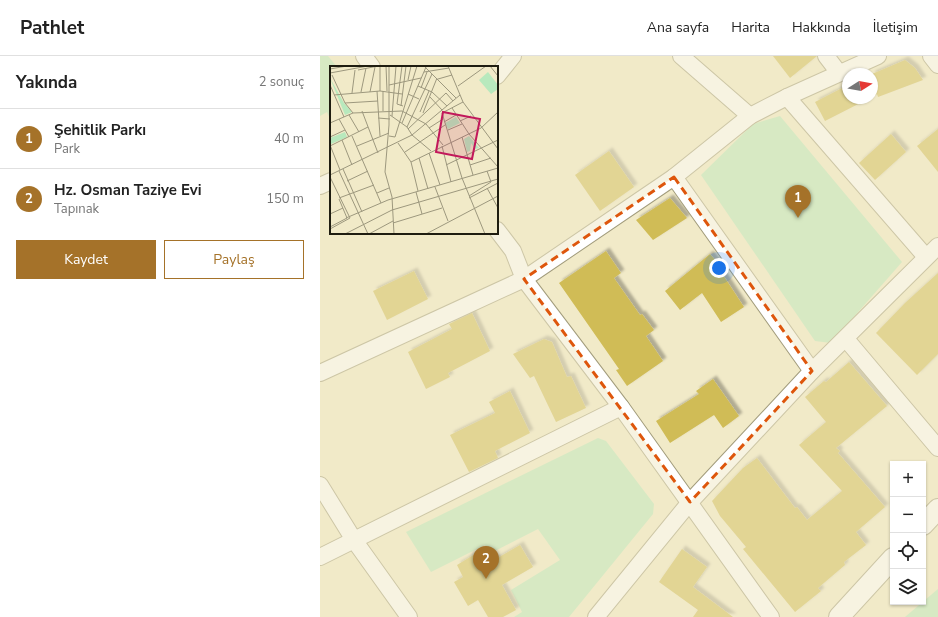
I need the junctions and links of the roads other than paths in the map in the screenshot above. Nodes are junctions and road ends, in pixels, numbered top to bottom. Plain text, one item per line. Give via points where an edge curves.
1 (364, 56) edge
2 (513, 56) edge
3 (681, 56) edge
4 (826, 56) edge
5 (878, 56) edge
6 (931, 56) edge
7 (938, 65) edge
8 (371, 66) edge
9 (839, 73) junction
10 (498, 75) edge
11 (787, 97) junction
12 (750, 116) junction
13 (674, 177) junction
14 (330, 181) edge
15 (320, 186) edge
16 (498, 231) edge
17 (938, 246) edge
18 (926, 257) junction
19 (524, 279) junction
20 (846, 339) junction
21 (812, 371) junction
22 (320, 373) edge
23 (621, 407) junction
24 (938, 448) edge
25 (320, 485) edge
26 (690, 502) junction
27 (938, 509) edge
28 (926, 522) edge
29 (354, 540) junction
30 (320, 557) edge
31 (890, 561) edge
32 (409, 617) edge
33 (596, 617) edge
34 (771, 617) edge
35 (839, 617) edge

1 - 8 street
2 - 10 street
3 - 12 street
4 - 9 street
5 - 9 street
6 - 7 street
9 - 11 street
11 - 12 street
11 - 18 street
12 - 13 street
13 - 19 street
13 - 21 street
14 - 15 street
16 - 19 street via 513,251
17 - 18 street
18 - 20 street
19 - 22 street
19 - 23 street
20 - 21 street
20 - 24 street
21 - 26 street
23 - 26 street
23 - 29 street
25 - 29 street
26 - 33 street
26 - 34 street
27 - 28 street
29 - 30 street
29 - 32 street
31 - 35 street

